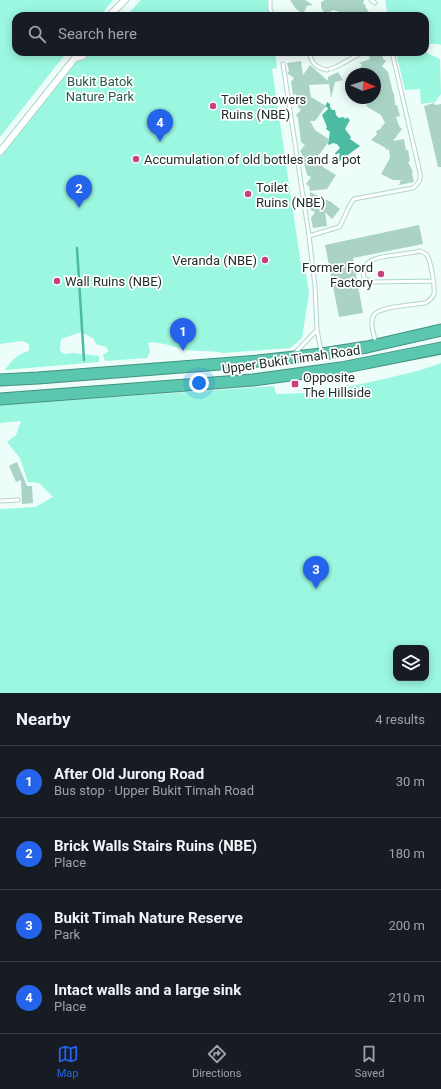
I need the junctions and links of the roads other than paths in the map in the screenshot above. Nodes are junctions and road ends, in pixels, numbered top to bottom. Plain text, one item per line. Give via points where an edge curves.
1 (125, 0) edge
2 (270, 0) edge
3 (371, 0) edge
4 (376, 3) dead end
5 (114, 12) edge
6 (271, 12) edge
7 (75, 56) edge
8 (310, 56) edge
9 (356, 56) edge
10 (393, 56) edge
11 (284, 64) dead end
12 (0, 152) edge
13 (309, 236) junction
14 (433, 281) junction
15 (316, 330) junction
16 (441, 330) edge
17 (372, 346) junction
18 (441, 348) edge
19 (322, 354) junction
20 (291, 358) junction
21 (392, 358) junction
22 (131, 371) junction
23 (0, 380) edge
24 (145, 388) junction
25 (0, 399) edge
26 (18, 500) dead end
27 (0, 501) edge

1 - 5 street
2 - 6 lane
3 - 4 lane
7 - 12 street
8 - 9 lane via 315,66 328,70
10 - 13 lane via 420,173 419,184 413,188 354,199 340,227
11 - 13 lane
13 - 15 lane via 315,286
14 - 14 lane via 429,259 426,253 420,251 375,258 367,264 363,272 364,278 373,282
14 - 17 lane via 433,295 430,301 380,310 373,315
15 - 19 lane
15 - 20 lane
16 - 17 highway, Upper Bukit Timah Road
17 - 19 highway, Upper Bukit Timah Road
17 - 21 highway via 391,351
18 - 21 highway, Upper Bukit Timah Road
19 - 20 highway, Upper Bukit Timah Road
20 - 22 highway, Upper Bukit Timah Road
21 - 24 highway, Upper Bukit Timah Road via 253,380
22 - 23 highway, Upper Bukit Timah Road
22 - 24 highway via 137,385
24 - 25 highway, Upper Bukit Timah Road
26 - 27 lane

